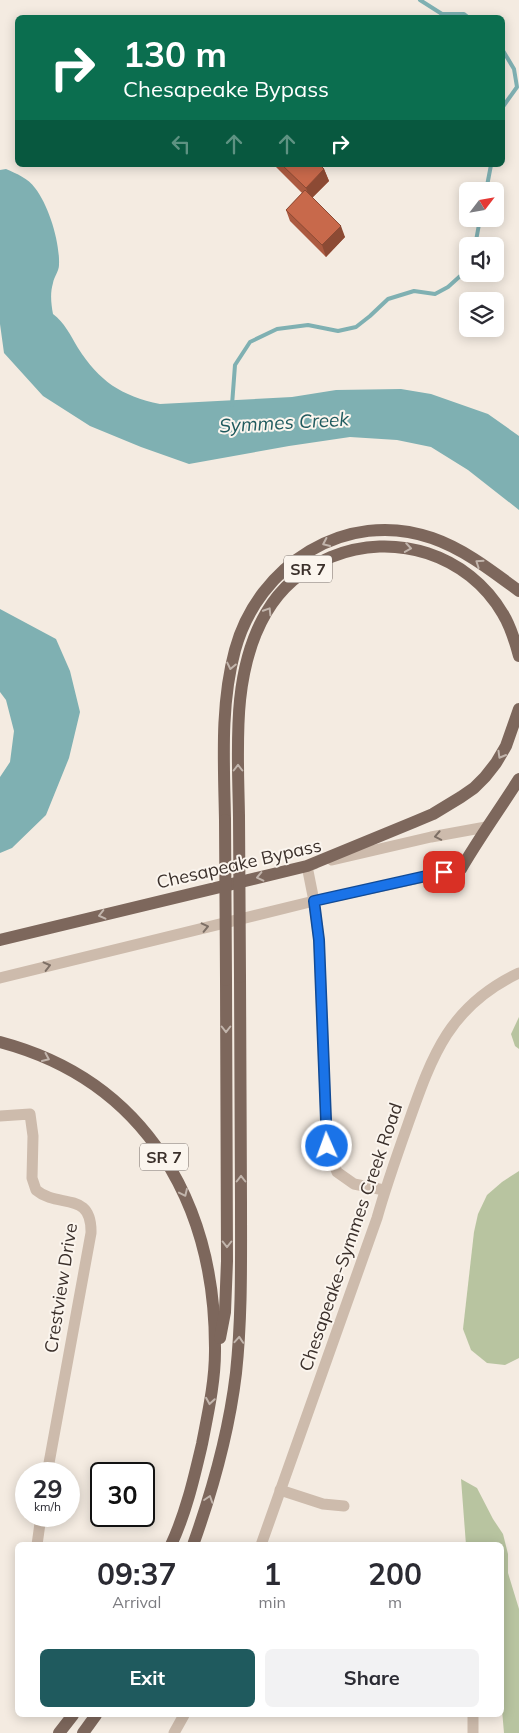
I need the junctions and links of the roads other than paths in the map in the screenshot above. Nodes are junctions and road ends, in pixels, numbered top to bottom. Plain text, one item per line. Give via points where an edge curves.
1 (519, 591) edge
2 (519, 656) edge
3 (519, 710) edge
4 (519, 780) edge
5 (486, 827) junction
6 (307, 866) junction
7 (461, 869) joint
8 (314, 901) junction
9 (0, 940) edge
10 (519, 973) edge
11 (0, 978) edge
12 (0, 1042) edge
13 (0, 1116) edge
14 (384, 1190) junction
15 (215, 1352) junction
16 (48, 1462) edge
17 (280, 1490) junction
18 (344, 1506) dead end
19 (39, 1527) edge
20 (37, 1542) edge
21 (172, 1542) edge
22 (194, 1542) edge
23 (262, 1542) edge
24 (71, 1717) edge
25 (95, 1717) edge
26 (183, 1717) edge
27 (473, 1717) edge
28 (59, 1733) edge
29 (83, 1733) edge
30 (174, 1733) edge
31 (473, 1733) edge

1 -> 15 main road, bridge via 455,547 432,537 410,532 368,530 323,544 291,563 262,592 242,629 235,650 224,734 227,1261 225,1312
22 -> 2 main road, SR 7, bridge via 223,1449 239,1340 239,735 241,699 253,641 276,598 304,572 321,561 355,549 397,546 441,557 470,576 503,613
3 -> 6 main road via 506,746 474,788 432,814
4 - 5 main road
5 -> 6 street, Chesapeake Bypass
5 - 7 main road
6 - 8 street
6 -> 9 main road, Chesapeake Bypass
7 - 8 street
11 -> 8 street
8 - 14 street via 319,940 327,1146 337,1172 354,1184
10 - 14 street, Chesapeake-Symmes Creek Road via 491,988 469,1006 443,1039 424,1078
12 -> 15 main road, SR 7 via 50,1060 92,1083 131,1117 162,1154 185,1194 201,1237 214,1305
13 - 16 street, Crestview Drive via 30,1114 32,1178 36,1190 48,1197 82,1206 91,1222
14 - 17 street, Chesapeake-Symmes Creek Road via 371,1236
15 -> 21 main road, SR 7 via 199,1457 188,1501
17 - 18 street via 322,1504
17 - 23 street, Chesapeake-Symmes Creek Road
19 - 20 street
24 - 28 main road
25 - 29 main road
26 - 30 street
27 - 31 street

